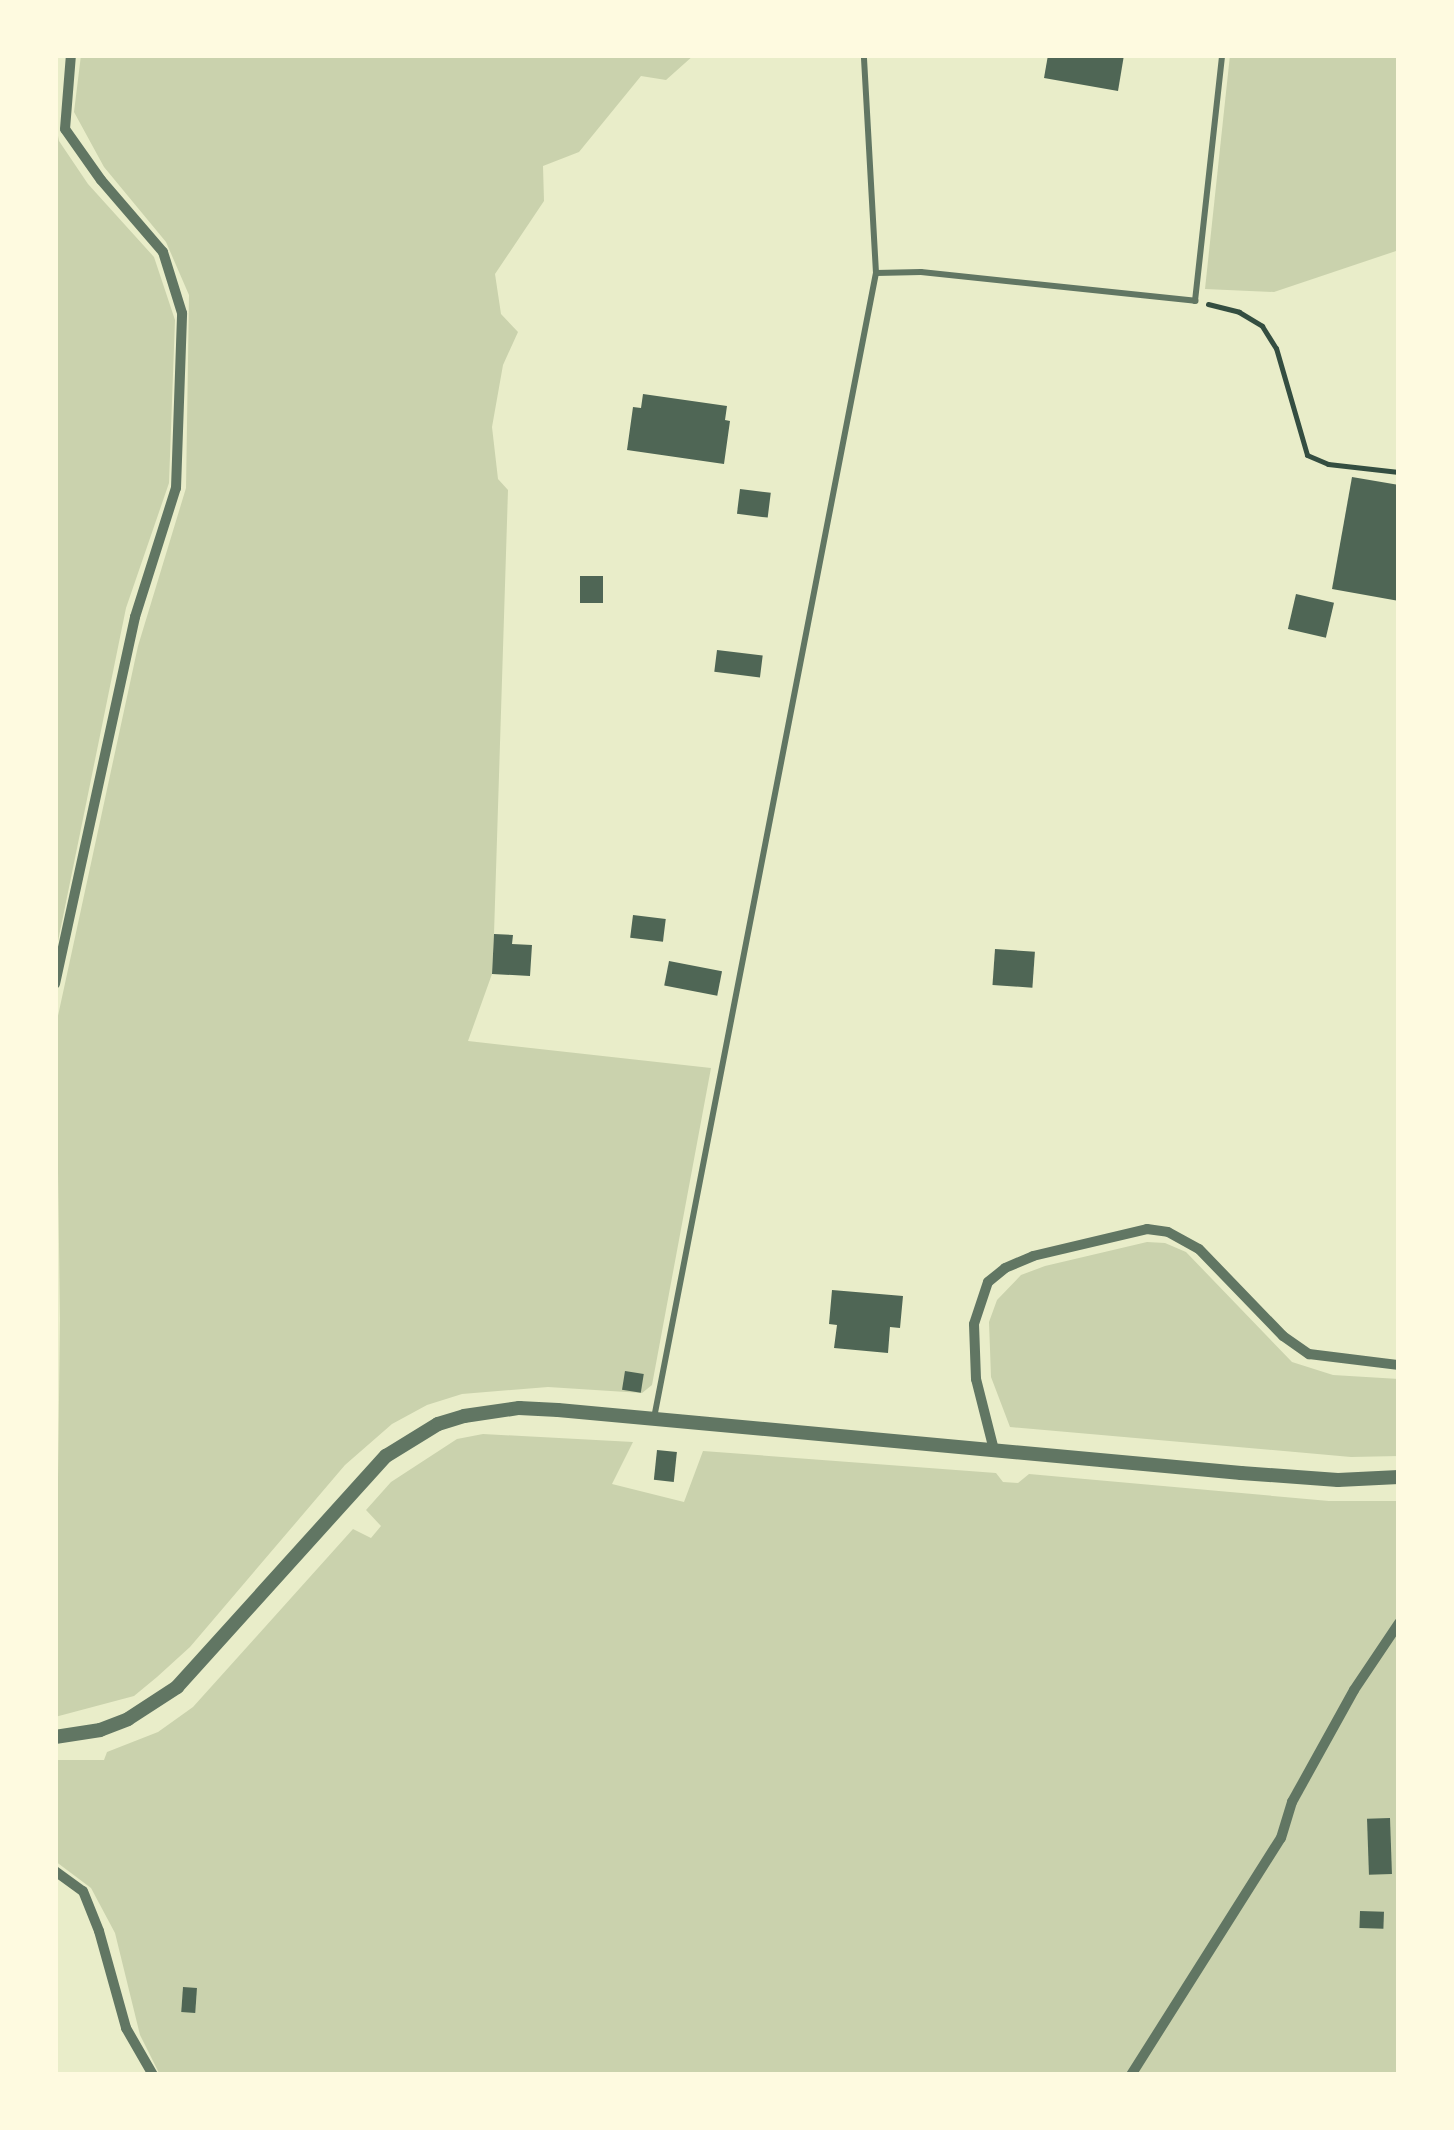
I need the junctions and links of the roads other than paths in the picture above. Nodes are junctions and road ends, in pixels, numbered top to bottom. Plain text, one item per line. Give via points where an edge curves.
1 (71, 55) edge
2 (864, 55) edge
3 (1222, 55) edge
4 (876, 273) junction
5 (55, 984) edge
6 (1399, 1365) edge
7 (654, 1420) junction
8 (994, 1450) junction
9 (1399, 1477) edge
10 (1399, 1623) edge
11 (55, 1737) edge
12 (55, 1871) edge
13 (153, 2075) edge
14 (1130, 2075) edge

1 - 5 street via 65,128 164,252 182,313 176,488 135,617
2 - 4 lane
3 - 4 lane via 1195,300
4 - 7 lane
6 - 8 street via 1309,1354 1199,1249 1147,1229 1034,1256 988,1282 974,1324 976,1379
7 - 8 street
7 - 11 street via 520,1408 438,1424 386,1456 353,1488 177,1688 128,1720
8 - 9 street via 1338,1480
10 - 14 street via 1301,1786 1281,1838
12 - 13 street via 82,1892 126,2028

